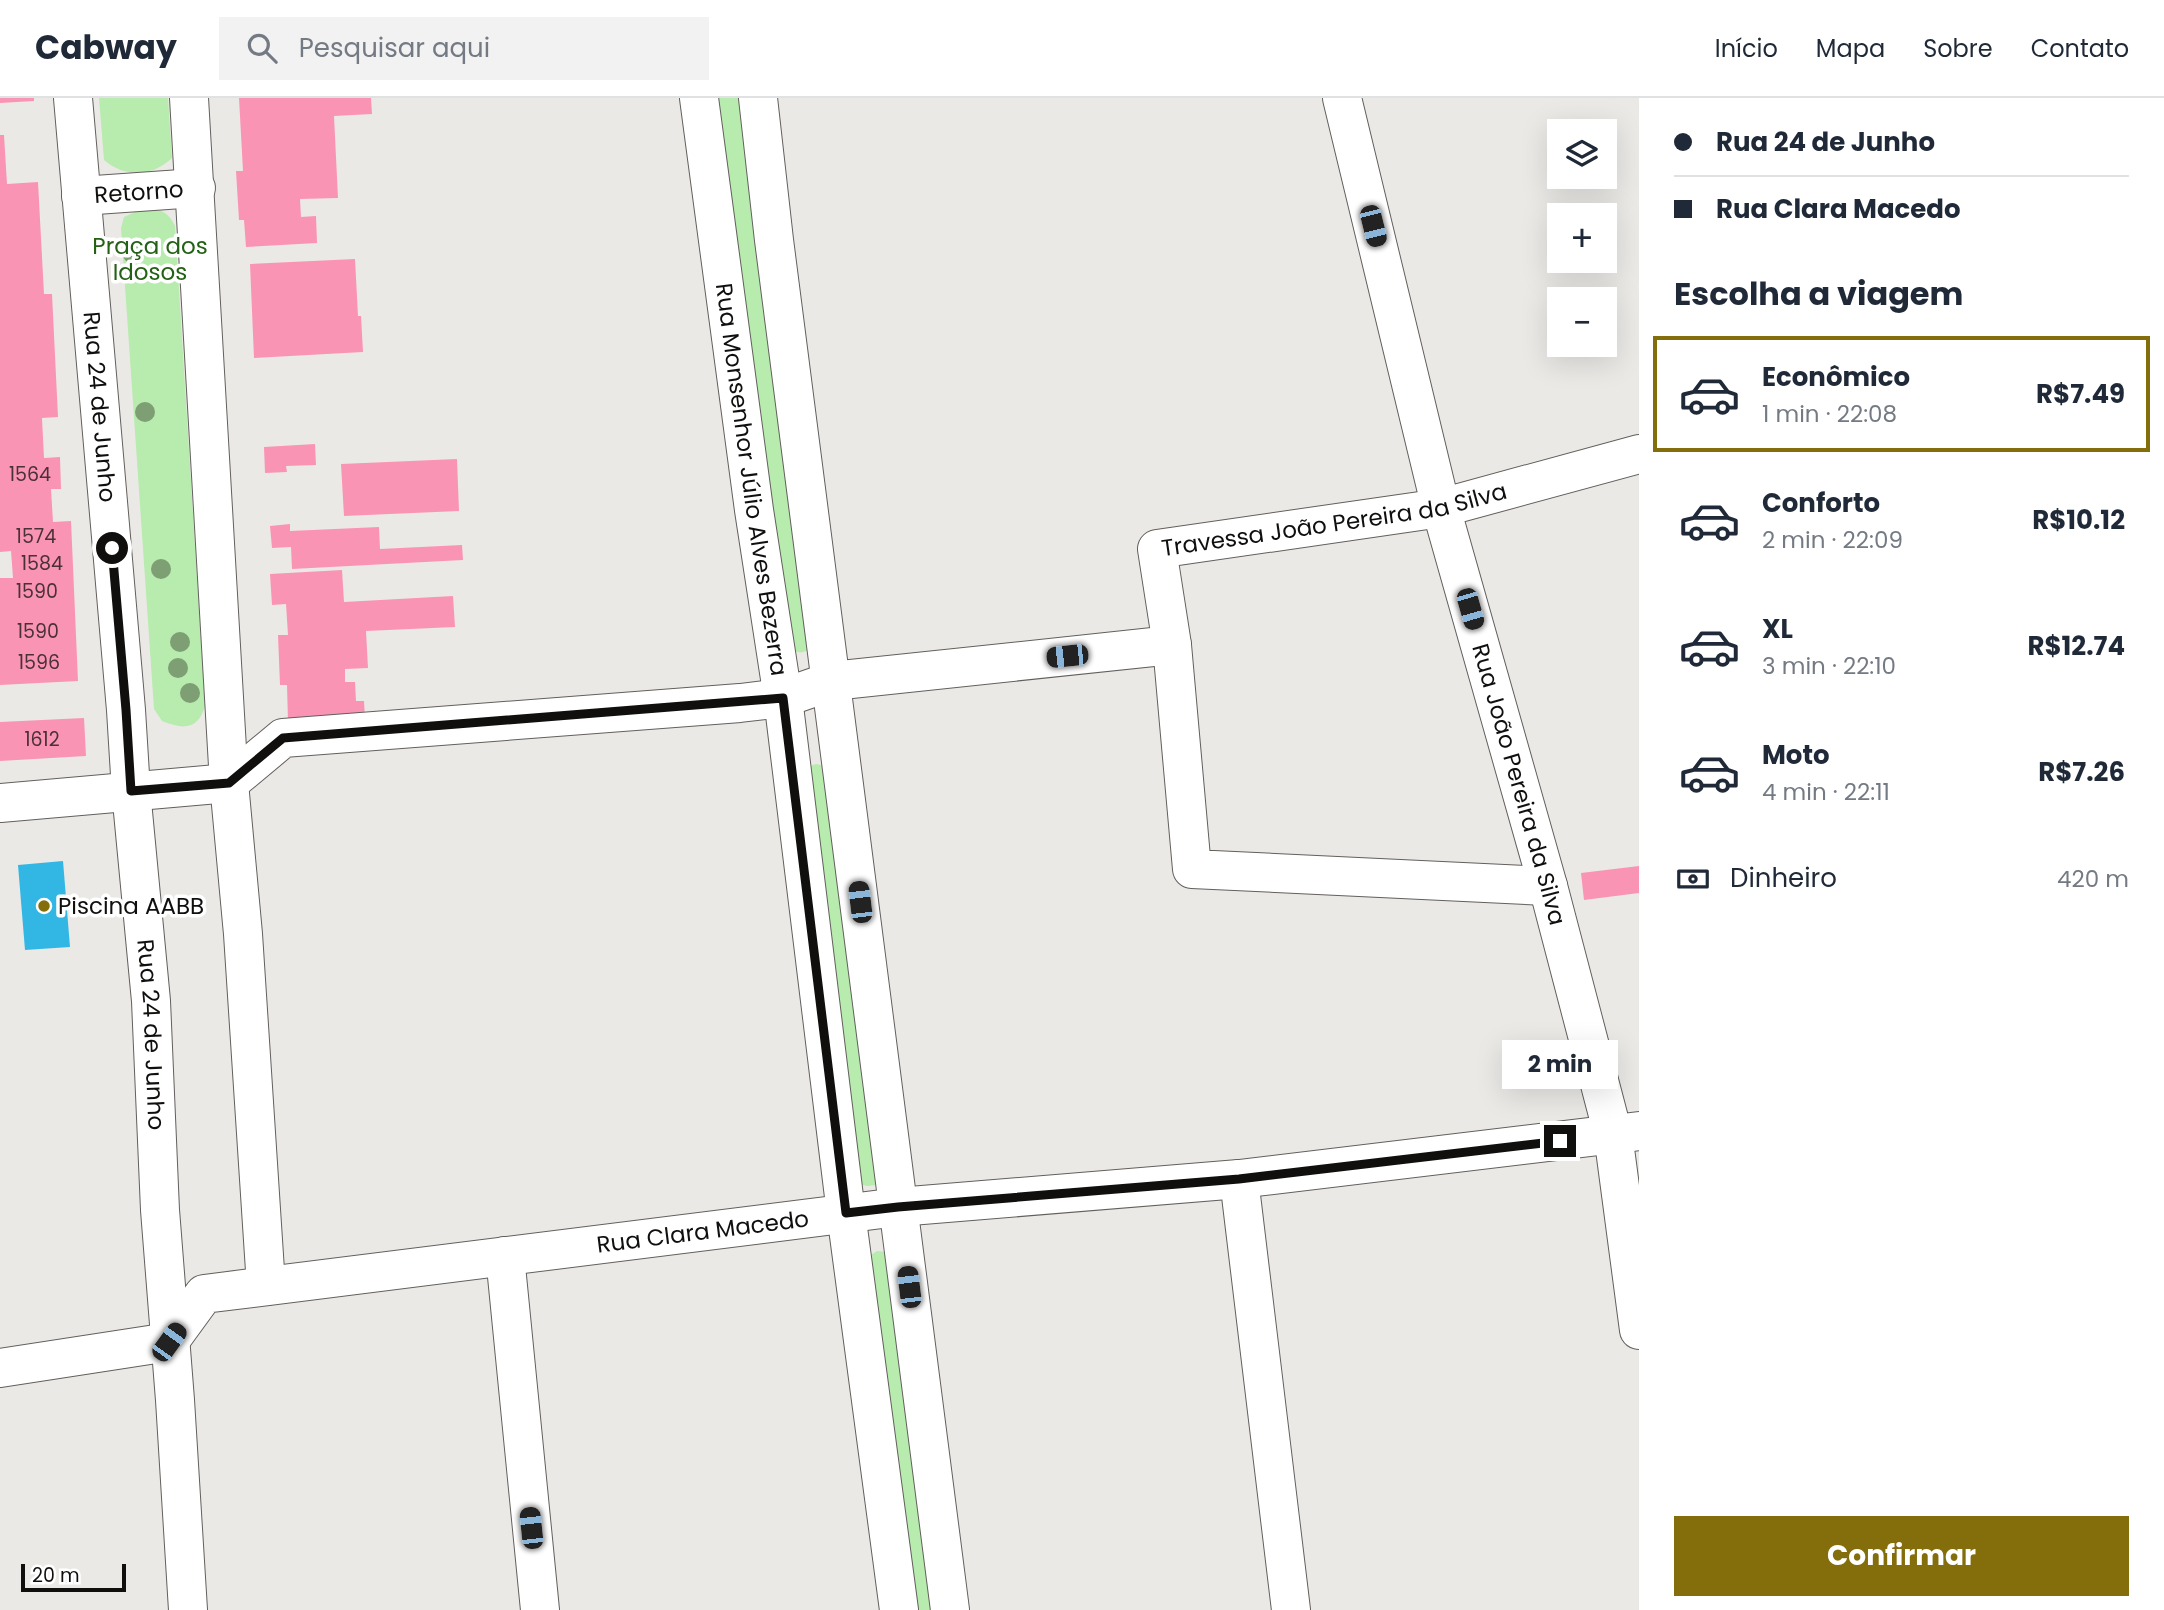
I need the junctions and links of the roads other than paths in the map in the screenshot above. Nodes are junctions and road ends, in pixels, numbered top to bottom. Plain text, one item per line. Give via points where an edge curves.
1 (73, 98) edge
2 (189, 98) edge
3 (699, 98) edge
4 (758, 98) edge
5 (1342, 98) edge
6 (195, 188) junction
7 (81, 196) junction
8 (1639, 454) edge
9 (1441, 508) junction
10 (1172, 645) junction
11 (832, 681) junction
12 (783, 698) junction
13 (229, 783) junction
14 (131, 791) junction
15 (0, 803) edge
16 (1548, 886) junction
17 (1622, 1137) edge
18 (1239, 1179) junction
19 (898, 1207) junction
20 (846, 1213) junction
21 (505, 1256) junction
22 (266, 1286) junction
23 (1639, 1330) edge
24 (169, 1342) junction
25 (0, 1368) edge
26 (188, 1610) edge
27 (540, 1610) edge
28 (899, 1610) edge
29 (950, 1610) edge
30 (1291, 1610) edge

1 - 7 street, Rua 24 de Junho
2 - 6 street
3 - 12 street, Rua Monsenhor Júlio Alves Bezerra
4 - 11 street
5 - 9 street, Rua João Pereira da Silva
6 - 7 street, Retorno
6 - 13 street
7 - 14 street, Rua 24 de Junho
8 - 9 street, Travessa João Pereira da Silva
9 - 10 street, Travessa João Pereira da Silva via 1157,549
9 - 16 street, Rua João Pereira da Silva
10 - 11 street
10 - 16 street, Travessa João Pereira da Silva via 1192,869
11 - 12 street
11 - 19 street
12 - 13 street via 283,738
12 - 20 street, Rua Monsenhor Júlio Alves Bezerra
13 - 14 street
13 - 22 street
14 - 15 street
14 - 24 street, Rua 24 de Junho via 151,1001
16 - 17 street, Rua João Pereira da Silva
17 - 18 street, Rua Clara Macedo
17 - 23 street, Rua João Pereira da Silva
18 - 19 street, Rua Clara Macedo
18 - 30 street
19 - 20 street, Rua Clara Macedo
19 - 29 street
20 - 21 street, Rua Clara Macedo
20 - 28 street, Rua Monsenhor Júlio Alves Bezerra
21 - 22 street, Rua Clara Macedo
21 - 27 street
22 - 24 street, Rua Clara Macedo via 204,1294
24 - 25 street
24 - 26 street, Rua 24 de Junho

